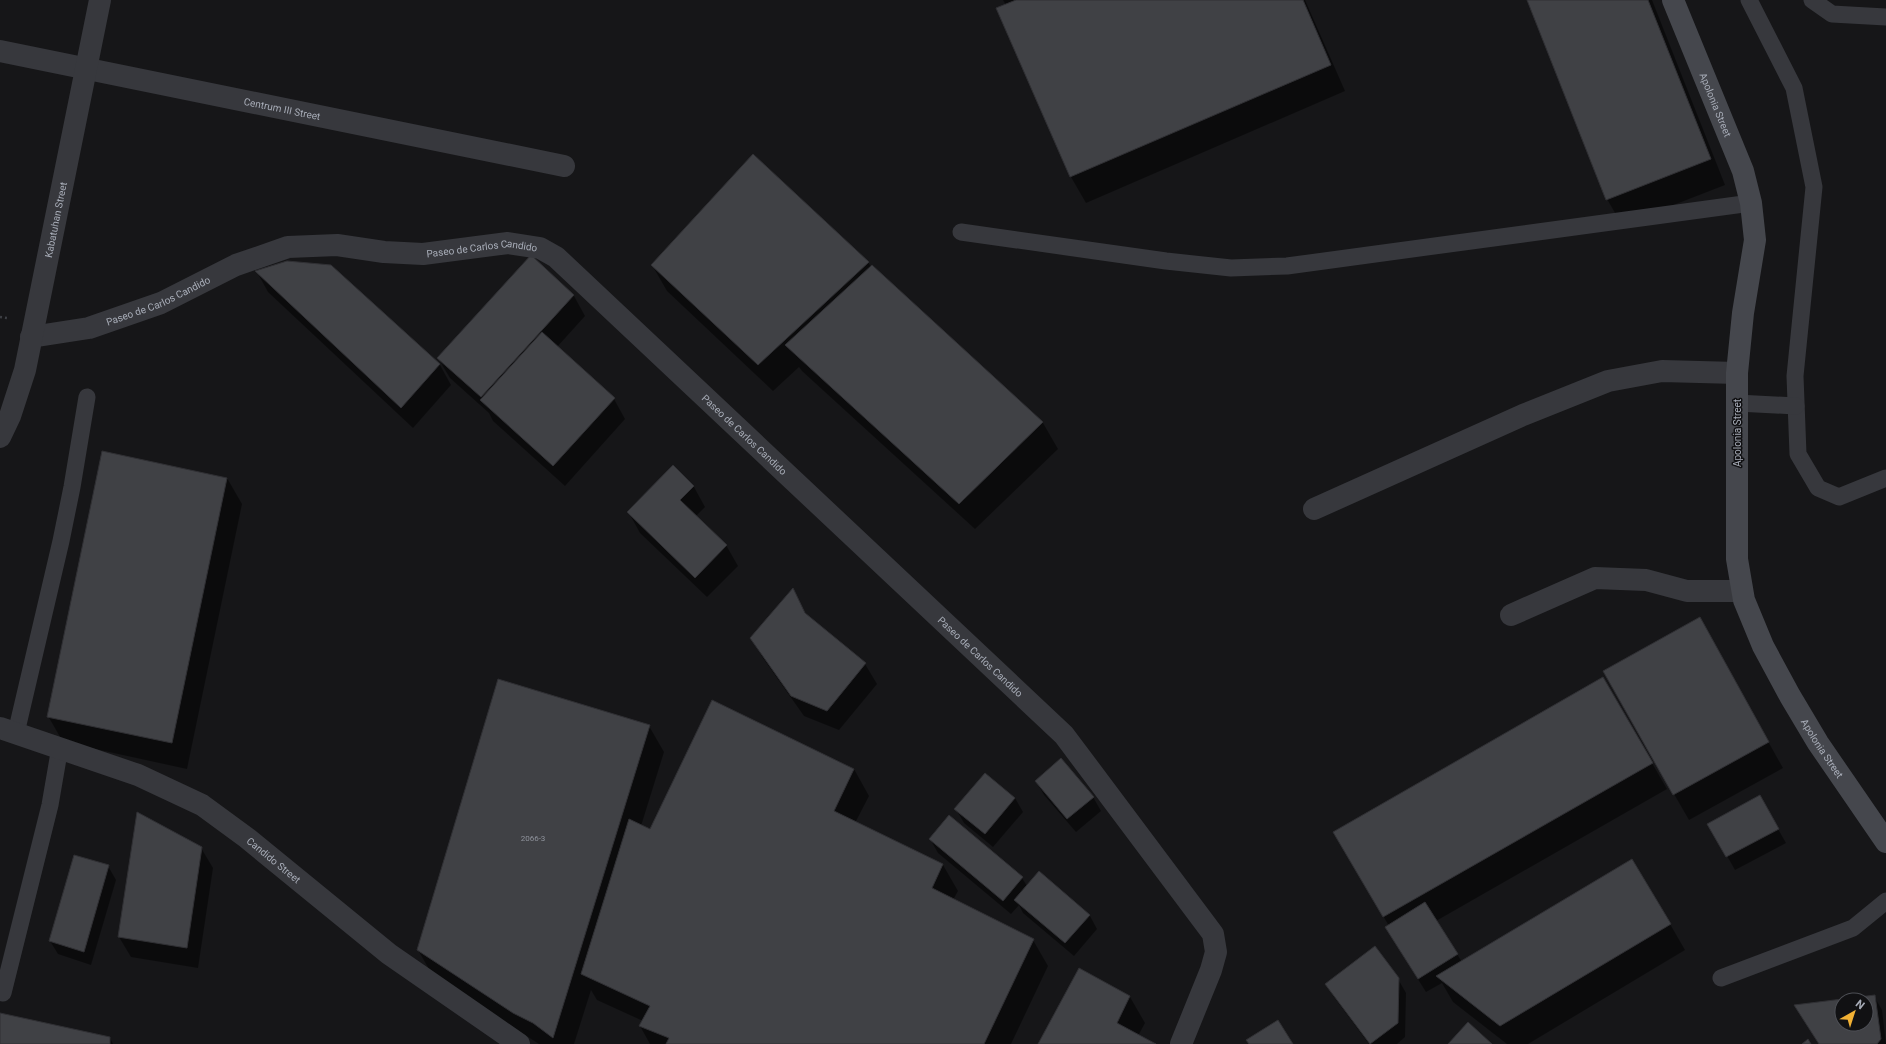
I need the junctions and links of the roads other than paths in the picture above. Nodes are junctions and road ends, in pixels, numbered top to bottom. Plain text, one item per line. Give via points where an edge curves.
1 (100, 0) edge
2 (1673, 0) edge
3 (1749, 0) edge
4 (1812, 0) edge
5 (1886, 17) edge
6 (0, 51) edge
7 (85, 68) junction
8 (564, 166) dead end
9 (1751, 203) junction
10 (961, 232) dead end
11 (31, 337) junction
12 (1737, 373) junction
13 (86, 397) dead end
14 (1737, 403) junction
15 (1796, 406) junction
16 (0, 437) edge
17 (1886, 478) edge
18 (1314, 509) dead end
19 (1742, 590) junction
20 (1511, 615) dead end
21 (8, 731) edge
22 (60, 748) junction
23 (1886, 842) edge
24 (1886, 901) edge
25 (1720, 978) dead end
26 (3, 993) dead end
27 (519, 1044) edge
28 (1181, 1044) edge

1 - 7 street, Kabatuhan Street
2 - 9 main road, Apolonia Street via 1743,171
3 - 15 lane via 1794,88 1814,187 1795,376
4 - 5 lane via 1832,14
6 - 7 street, Centrum III Street
7 - 8 street, Centrum III Street
7 - 11 street, Kabatuhan Street
9 - 10 lane via 1287,266 1231,268
9 - 12 main road, Apolonia Street via 1756,240 1743,313
11 - 16 street, Kabatuhan Street via 25,370 10,416
11 - 28 street, Paseo de Carlos Candido via 88,328 161,303 236,264 288,247 337,245 384,252 423,254 508,243 540,248 556,257 1064,735 1213,934 1216,952 1211,970
12 - 14 main road, Apolonia Street
12 - 18 street via 1662,371 1608,381 1523,415
13 - 21 lane via 62,541
14 - 15 lane
14 - 19 main road, Apolonia Street via 1737,559
15 - 17 lane via 1798,454 1818,488 1839,497
19 - 20 street via 1687,591 1646,580 1595,578
19 - 23 main road, Apolonia Street via 1763,646 1790,696 1818,744
21 - 22 street, Candido Street
22 - 26 lane via 50,805
22 - 27 street, Candido Street via 138,775 202,805 247,838 389,954
24 - 25 lane via 1853,928

